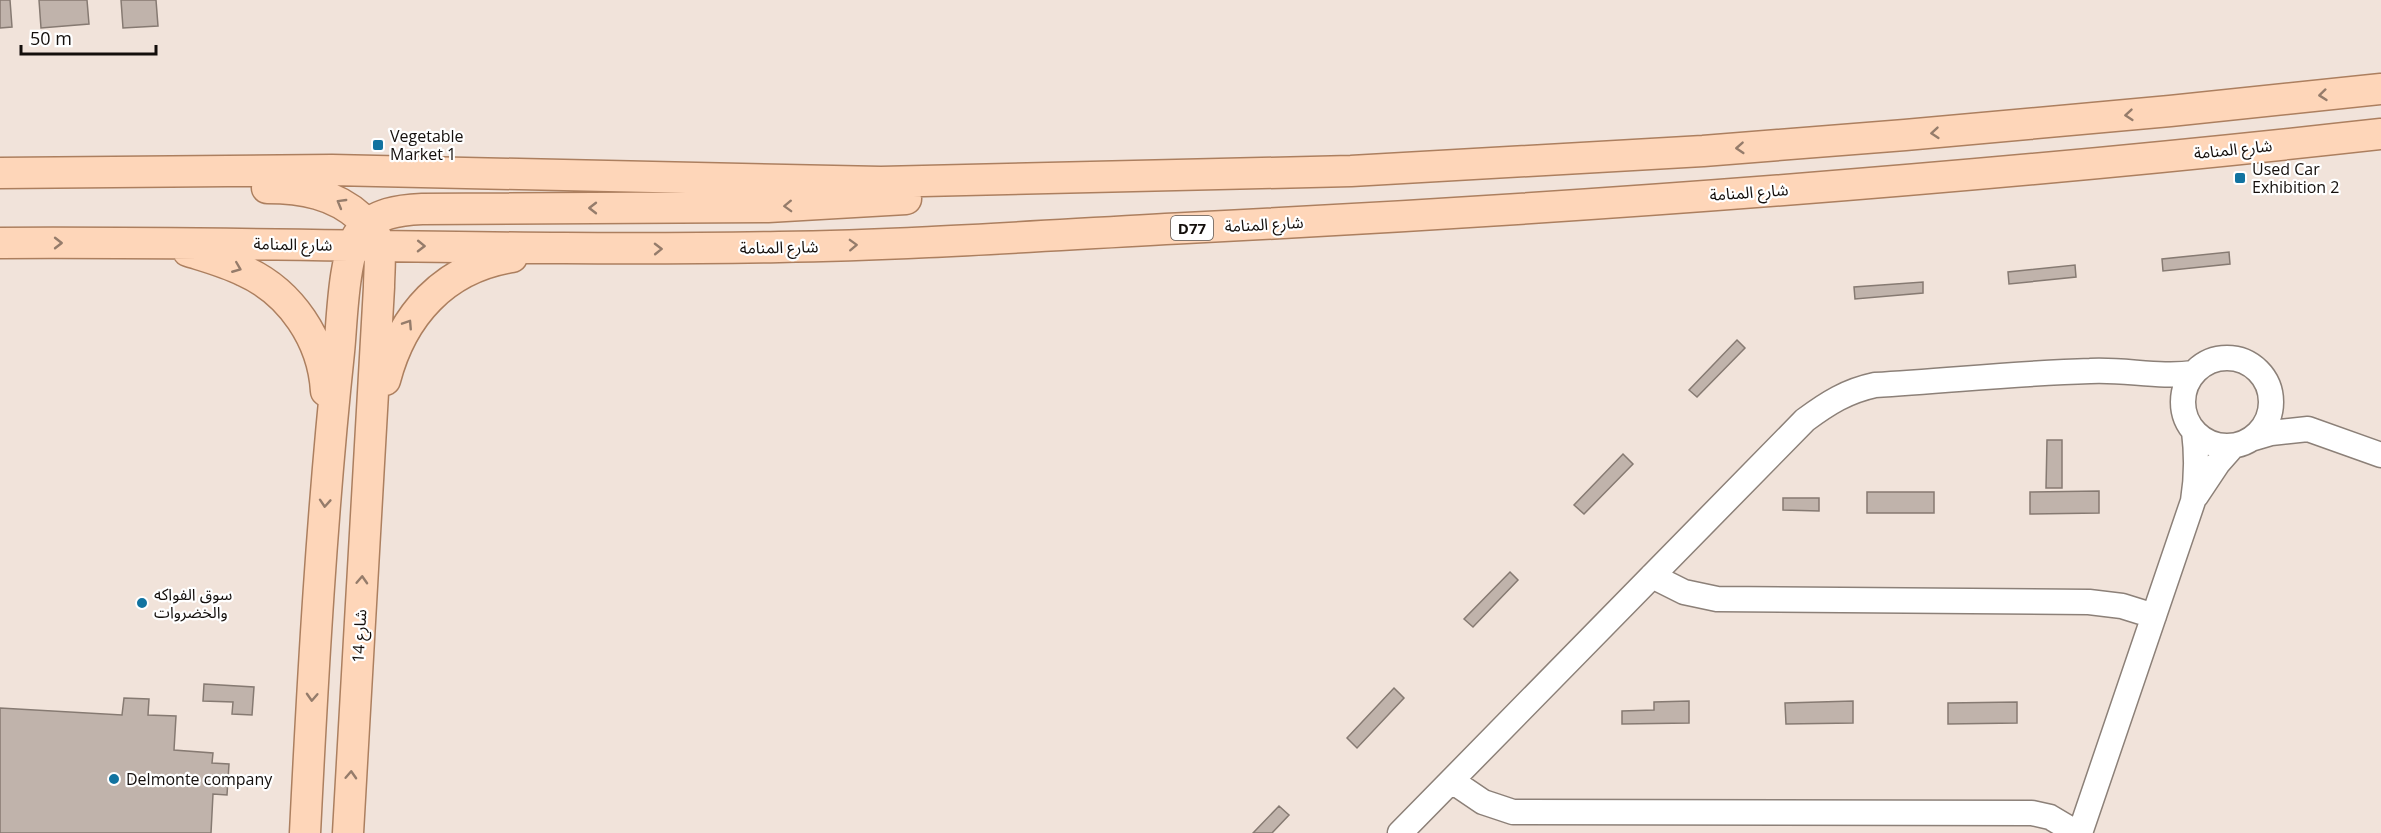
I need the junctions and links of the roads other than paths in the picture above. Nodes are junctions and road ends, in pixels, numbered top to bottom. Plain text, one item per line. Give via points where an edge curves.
1 (2381, 89) edge
2 (2381, 134) edge
3 (0, 173) edge
4 (1055, 178) junction
5 (0, 192) edge
6 (367, 238) junction
7 (162, 242) junction
8 (0, 243) edge
9 (612, 250) junction
10 (2194, 373) junction
11 (2139, 374) junction
12 (2270, 389) junction
13 (2183, 407) junction
14 (2308, 429) junction
15 (2194, 431) junction
16 (370, 439) junction
17 (2243, 442) junction
18 (329, 444) junction
19 (2381, 455) edge
20 (2193, 501) junction
21 (1652, 576) junction
22 (2154, 616) junction
23 (1452, 781) junction
24 (304, 833) edge
25 (348, 833) edge
26 (1401, 833) edge
27 (2079, 833) edge

1 -> 4 main road via 1703,151 1351,171
9 -> 2 main road, شارع المنامة / D77 via 963,240 1370,218 1901,181
3 - 4 main road via 332,170 880,182
4 -> 6 main road via 946,194 828,205 408,210 394,212
6 -> 5 main road via 352,210 318,193 298,190
6 - 7 main road, شارع المنامة / D77
6 -> 9 main road, شارع المنامة / D77
6 - 16 main road via 379,287
6 - 18 main road via 346,281
8 -> 7 main road, شارع المنامة / D77
7 -> 18 main road via 244,271 275,290 300,317 322,366
16 -> 9 main road via 398,341 416,312 441,288 470,270 503,259
10 - 11 street
10 - 12 street via 2208,362 2240,360 2264,376
10 - 13 street via 2185,389
11 - 13 street
11 - 21 street via 2123,370 2087,371 1875,385 1835,398 1805,420
12 - 14 street
12 - 17 street via 2270,416 2263,428
13 - 15 street
14 - 17 street
14 - 19 street
15 - 17 street via 2218,446
15 - 20 street via 2197,478
25 -> 16 main road, شارع 14
17 - 20 street via 2211,472
18 -> 24 main road
20 - 22 street
21 - 22 street via 1684,592 1717,599 2089,602 2122,606
21 - 23 street
22 - 27 street
23 - 26 street
23 - 27 street via 1483,802 1513,812 2032,813 2050,817

